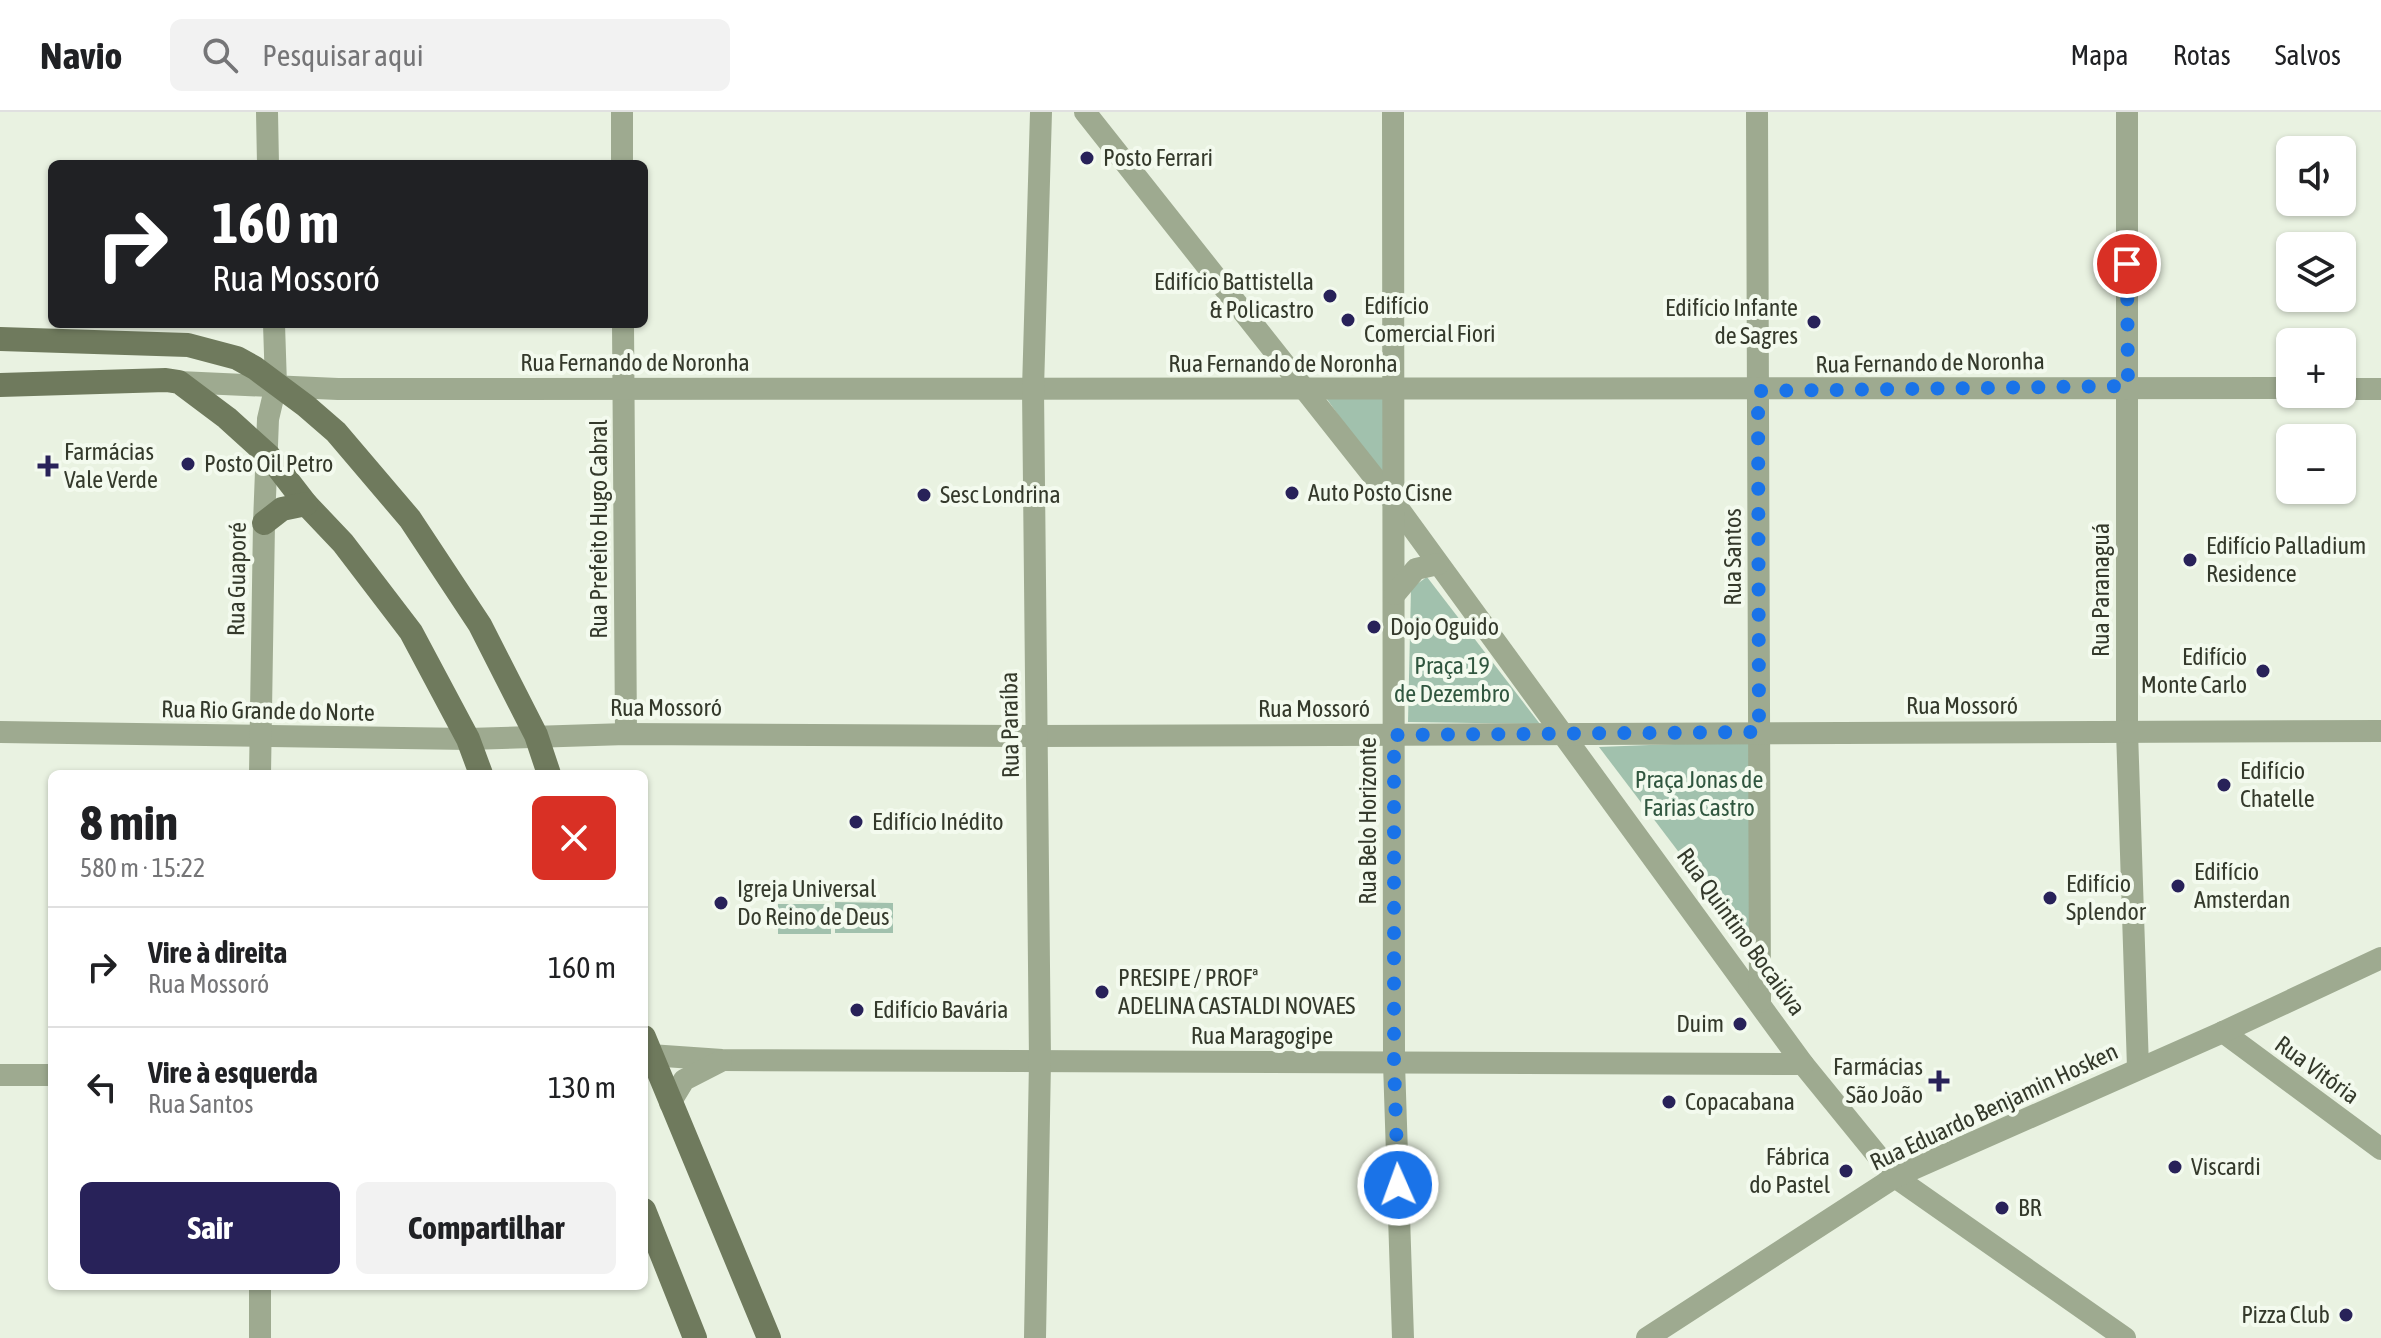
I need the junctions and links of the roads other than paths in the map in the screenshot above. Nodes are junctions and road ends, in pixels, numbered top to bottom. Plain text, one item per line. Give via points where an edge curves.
1 (267, 112) edge
2 (622, 112) edge
3 (1041, 112) edge
4 (1085, 112) edge
5 (1393, 112) edge
6 (1757, 112) edge
7 (2127, 112) edge
8 (268, 160) edge
9 (622, 160) edge
10 (274, 328) edge
11 (623, 328) edge
12 (0, 339) edge
13 (179, 382) junction
14 (0, 385) edge
15 (276, 385) junction
16 (2128, 386) junction
17 (1303, 388) junction
18 (2276, 388) edge
19 (624, 389) junction
20 (1033, 389) junction
21 (2356, 389) edge
22 (2381, 389) edge
23 (1393, 391) junction
24 (1758, 391) junction
25 (269, 456) junction
26 (1393, 501) junction
27 (306, 504) junction
28 (264, 523) junction
29 (1438, 564) junction
30 (1395, 594) junction
31 (2127, 731) junction
32 (2381, 731) edge
33 (0, 732) edge
34 (1759, 732) junction
35 (626, 734) junction
36 (1564, 734) junction
37 (536, 735) junction
38 (1394, 735) junction
39 (1037, 736) junction
40 (261, 737) junction
41 (468, 739) junction
42 (260, 770) edge
43 (480, 770) edge
44 (548, 770) edge
45 (2381, 958) edge
46 (1760, 1002) junction
47 (2223, 1032) junction
48 (648, 1046) edge
49 (648, 1048) edge
50 (722, 1060) junction
51 (1040, 1061) junction
52 (1394, 1063) junction
53 (1803, 1064) junction
54 (2138, 1068) junction
55 (0, 1075) edge
56 (48, 1075) edge
57 (670, 1103) junction
58 (2381, 1149) edge
59 (1895, 1177) junction
60 (648, 1220) edge
61 (260, 1290) edge
62 (2118, 1336) edge
63 (260, 1338) edge
64 (695, 1338) edge
65 (769, 1338) edge
66 (1035, 1338) edge
67 (1403, 1338) edge
68 (1647, 1338) edge

1 - 8 street
2 - 9 street
3 - 20 street, Rua Paraíba
4 - 17 street, Rua Quintino Bocaiúva
5 - 23 street, Rua Belo Horizonte
6 - 24 street, Rua Santos
7 - 16 street, Rua Paranaguá
10 - 15 street, Rua Guaporé
11 - 19 street, Rua Prefeito Hugo Cabral
12 - 15 main road via 188,345 237,358
13 - 14 main road
13 - 15 street, Rua Fernando de Noronha
13 - 25 main road
15 - 19 street, Rua Fernando de Noronha
15 - 25 street, Rua Guaporé via 268,419
15 - 37 main road via 336,432 410,519 480,625
16 - 18 street, Rua Fernando de Noronha
16 - 24 street, Rua Fernando de Noronha
16 - 31 street, Rua Paranaguá
17 - 20 street, Rua Fernando de Noronha
17 - 23 street, Rua Fernando de Noronha
17 - 26 street, Rua Quintino Bocaiúva
19 - 20 street, Rua Fernando de Noronha
19 - 35 street, Rua Prefeito Hugo Cabral
20 - 39 street, Rua Paraíba
21 - 22 street
23 - 24 street, Rua Fernando de Noronha
23 - 26 street, Rua Belo Horizonte
24 - 34 street, Rua Santos
25 - 27 main road
25 - 28 street, Rua Guaporé
26 - 29 street, Rua Quintino Bocaiúva
26 - 30 street, Rua Belo Horizonte
27 - 28 main road via 282,509
27 - 41 main road via 411,632
28 - 40 street, Rua Guaporé
29 - 30 street via 1416,569
29 - 36 street, Rua Quintino Bocaiúva
30 - 38 street, Rua Belo Horizonte
31 - 32 street, Rua Mossoró
31 - 34 street, Rua Mossoró
31 - 54 street, Rua Paranaguá
33 - 40 street, Rua Rio Grande do Norte
34 - 36 street, Rua Mossoró
34 - 46 street, Rua Santos
35 - 37 street, Rua Mossoró
35 - 39 street, Rua Mossoró
36 - 38 street, Rua Mossoró
36 - 46 street, Rua Quintino Bocaiúva
37 - 41 street, Rua Rio Grande do Norte
37 - 44 main road
38 - 39 street, Rua Mossoró
38 - 52 street, Rua Belo Horizonte
39 - 51 street, Rua Paraíba
40 - 41 street, Rua Rio Grande do Norte
40 - 42 street, Rua Guaporé
41 - 43 main road
45 - 47 street, Rua Eduardo Benjamin Hosken
46 - 53 street, Rua Quintino Bocaiúva
47 - 54 street, Rua Eduardo Benjamin Hosken
47 - 58 street, Rua Vitória
48 - 50 street, Rua Maragogipe
49 - 57 main road
50 - 51 street, Rua Maragogipe
50 - 57 street, Rua Maragogipe via 684,1080
51 - 52 street, Rua Maragogipe
51 - 66 street, Rua Paraíba
52 - 53 street, Rua Maragogipe
52 - 67 street, Rua Belo Horizonte
53 - 59 street, Rua Quintino Bocaiúva
54 - 59 street, Rua Eduardo Benjamin Hosken
55 - 56 street
57 - 65 main road
59 - 62 street, Rua Quintino Bocaiúva
59 - 68 street, Rua Eduardo Benjamin Hosken
60 - 64 main road
61 - 63 street

